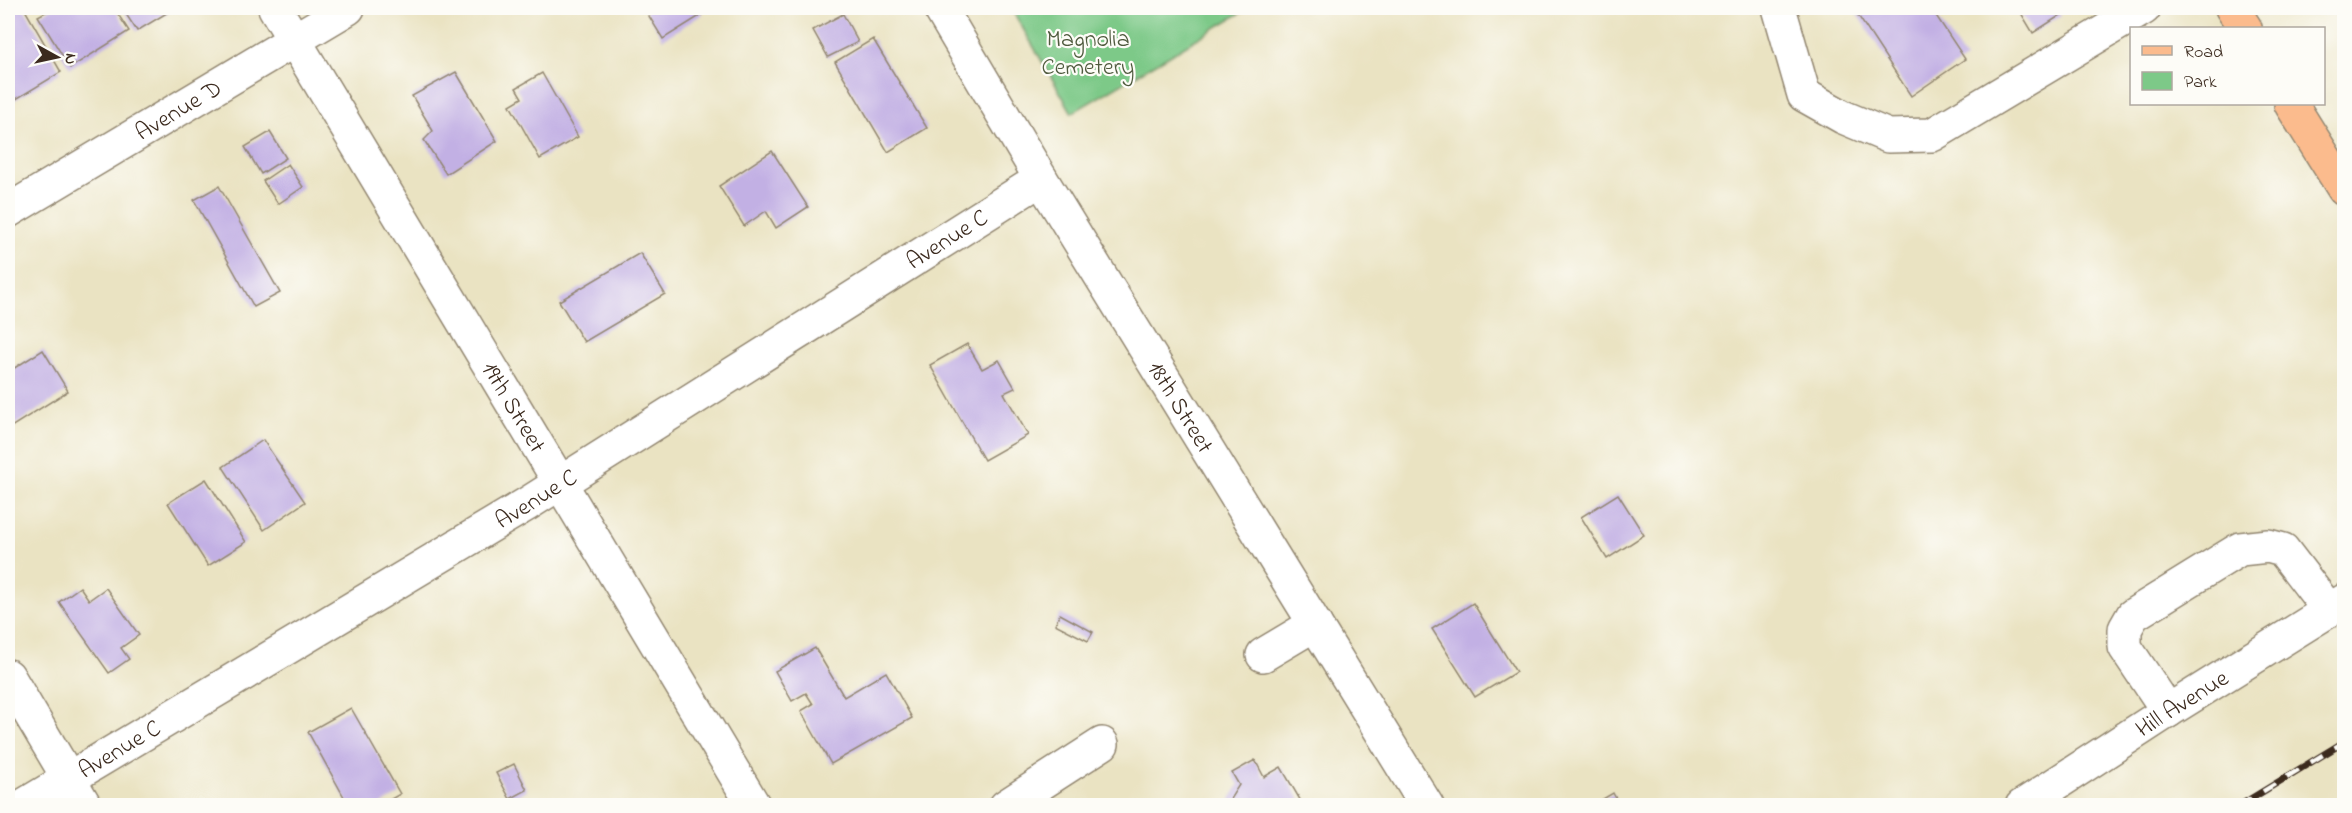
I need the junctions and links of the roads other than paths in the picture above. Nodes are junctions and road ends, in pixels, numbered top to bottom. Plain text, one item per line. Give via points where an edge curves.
1 (275, 8) edge
2 (348, 8) edge
3 (940, 8) edge
4 (1779, 8) edge
5 (2144, 8) edge
6 (2232, 8) edge
7 (2102, 18) edge
8 (2244, 27) edge
9 (294, 40) junction
10 (2292, 105) edge
11 (1041, 179) junction
12 (2344, 189) edge
13 (8, 211) edge
14 (560, 483) junction
15 (2337, 605) edge
16 (1315, 624) junction
17 (1263, 655) dead end
18 (8, 676) edge
19 (2168, 711) junction
20 (1102, 744) dead end
21 (69, 778) junction
22 (23, 806) edge
23 (85, 806) edge
24 (754, 806) edge
25 (1006, 806) edge
26 (1427, 806) edge
27 (2022, 806) edge

1 - 9 street, 19th Street
2 - 9 street, Avenue D
3 - 11 street, 18th Street
4 - 7 street via 1804,94 1843,117 1888,136 1932,135
5 - 7 street
6 - 8 main road
9 - 13 street, Avenue D
9 - 14 street, 19th Street
10 - 12 main road
11 - 14 street, Avenue C
11 - 16 street, 18th Street
14 - 21 street, Avenue C
14 - 24 street, 19th Street
15 - 19 street, Hill Avenue
15 - 19 street via 2283,550 2268,546 2240,549 2133,615 2125,630 2125,647
16 - 17 street
16 - 26 street, 18th Street
18 - 21 street
19 - 27 street, Hill Avenue
20 - 25 street
21 - 22 street, Avenue C
21 - 23 street

